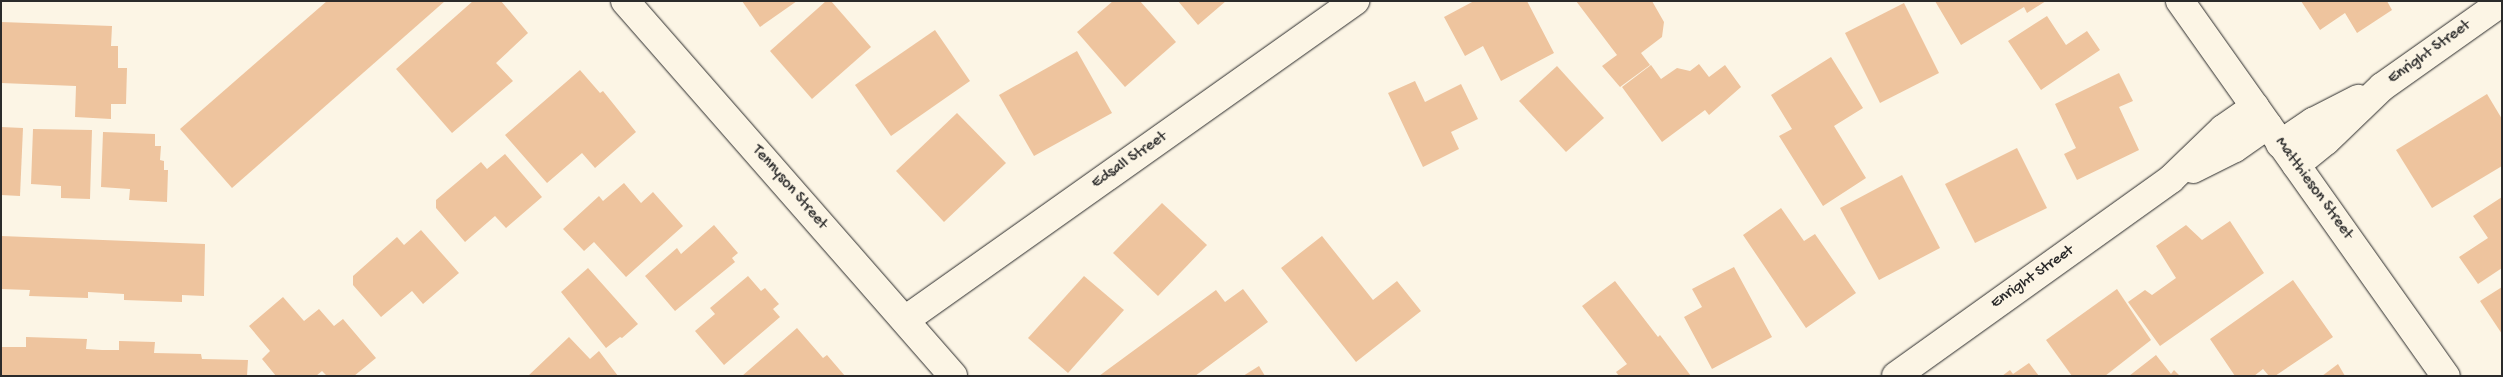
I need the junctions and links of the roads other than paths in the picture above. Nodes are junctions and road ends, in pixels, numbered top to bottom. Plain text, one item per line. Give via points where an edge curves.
1 (625, 1) edge
2 (1356, 1) edge
3 (2180, 1) edge
4 (2502, 2) edge
5 (2275, 135) junction
6 (905, 320) junction
7 (952, 376) edge
8 (1896, 376) edge
9 (2446, 376) edge

1 - 6 street, Tennyson Street
2 - 6 street, Edsall Street
3 - 5 street, Matthieson Street
4 - 5 street, Enright Street via 2382,87 2313,122
5 - 8 street, Enright Street via 2223,129 2171,179
5 - 9 street, Matthieson Street
6 - 7 street, Tennyson Street

